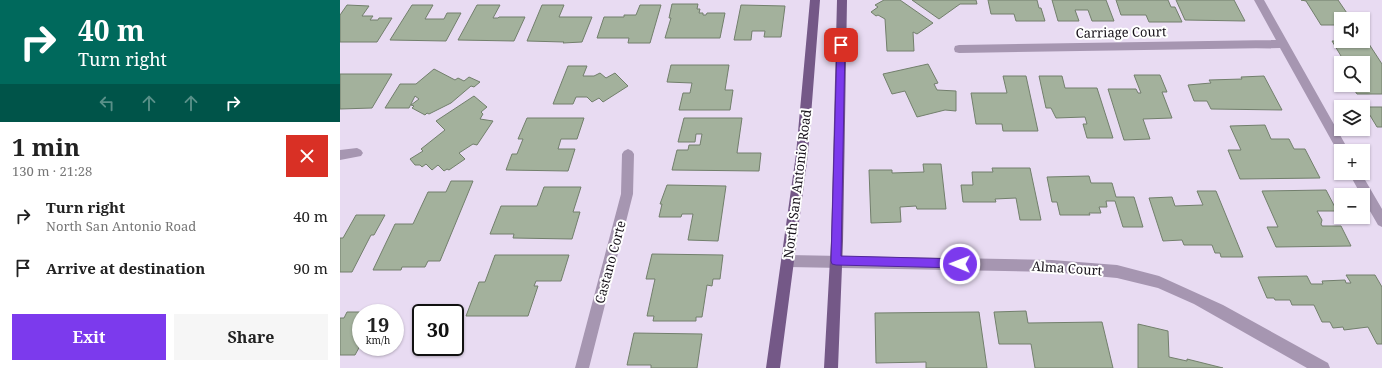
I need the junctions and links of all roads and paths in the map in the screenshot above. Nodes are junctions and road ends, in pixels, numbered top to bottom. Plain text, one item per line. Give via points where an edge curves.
1 (815, 0) edge
2 (842, 0) edge
3 (1259, 0) edge
4 (1283, 44) junction
5 (959, 49) dead end
6 (1339, 144) edge
7 (357, 153) dead end
8 (628, 154) dead end
9 (340, 155) edge
10 (1359, 180) edge
11 (1382, 221) edge
12 (788, 261) junction
13 (836, 261) junction
14 (582, 368) edge
15 (774, 368) edge
16 (831, 368) edge
17 (1324, 368) edge

1 - 12 main road, North San Antonio Road via 802,154
2 - 13 main road
3 - 4 street
4 - 5 street, Carriage Court
4 - 6 street
7 - 9 street
8 - 14 street, Castano Corte via 627,194
10 - 11 street
12 - 13 street, Alma Court
12 - 15 main road, North San Antonio Road
13 - 16 main road
13 - 17 street, Alma Court via 1068,266 1118,272 1158,282 1207,305

